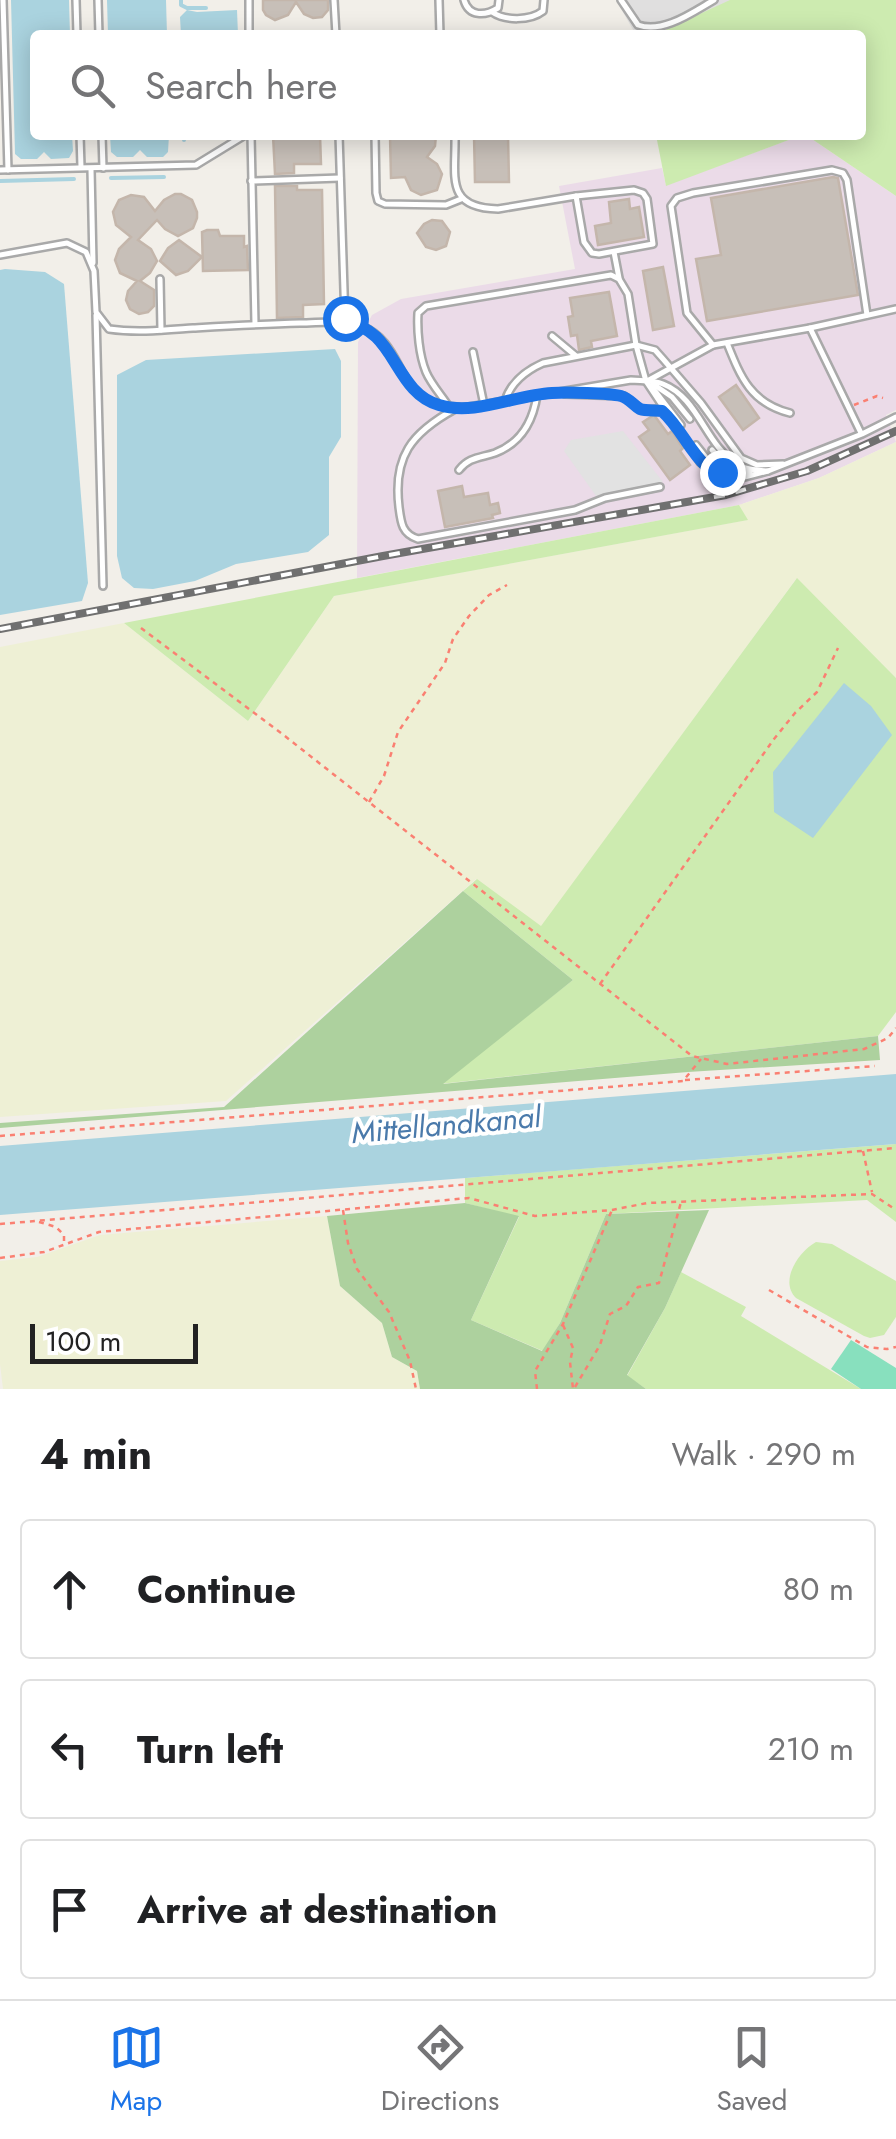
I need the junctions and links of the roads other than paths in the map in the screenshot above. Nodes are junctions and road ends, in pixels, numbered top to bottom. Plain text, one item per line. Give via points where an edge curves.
1 (3, 0) edge
2 (76, 0) edge
3 (98, 0) edge
4 (249, 0) edge
5 (334, 0) edge
6 (439, 0) edge
7 (464, 0) edge
8 (500, 0) edge
9 (544, 0) edge
10 (621, 0) edge
11 (714, 0) edge
12 (492, 12) junction
13 (77, 30) edge
14 (99, 30) edge
15 (250, 30) edge
16 (336, 30) edge
17 (440, 30) edge
18 (80, 140) edge
19 (102, 140) edge
20 (239, 140) edge
21 (248, 140) edge
22 (339, 140) edge
23 (375, 140) edge
24 (455, 140) edge
25 (81, 168) junction
26 (91, 168) junction
27 (103, 168) junction
28 (4, 170) edge
29 (340, 178) junction
30 (252, 181) junction
31 (576, 196) junction
32 (461, 199) junction
33 (614, 252) junction
34 (0, 255) edge
35 (94, 271) junction
36 (619, 279) junction
37 (160, 280) dead end
38 (896, 309) edge
39 (96, 312) junction
40 (867, 315) junction
41 (345, 323) junction
42 (255, 324) junction
43 (810, 328) junction
44 (161, 330) junction
45 (552, 336) dead end
46 (727, 343) junction
47 (713, 345) junction
48 (636, 346) junction
49 (473, 352) dead end
50 (576, 356) junction
51 (671, 368) junction
52 (646, 381) junction
53 (552, 393) junction
54 (537, 396) junction
55 (505, 401) junction
56 (484, 405) junction
57 (449, 407) junction
58 (458, 408) junction
59 (790, 413) dead end
60 (669, 417) junction
61 (896, 417) edge
62 (690, 419) dead end
63 (682, 425) dead end
64 (862, 434) junction
65 (696, 445) dead end
66 (712, 450) dead end
67 (791, 463) junction
68 (459, 470) dead end
69 (768, 471) junction
70 (737, 479) junction
71 (660, 487) dead end
72 (103, 586) dead end

1 - 28 lane
2 - 13 lane
3 - 14 lane
4 - 15 lane
5 - 16 lane
6 - 17 lane
7 - 12 lane via 472,12
8 - 12 lane
9 - 12 lane via 543,11 530,17
10 - 11 lane via 638,25 651,28
18 - 25 lane
19 - 27 lane
20 - 27 lane via 196,165
21 - 30 lane
22 - 29 lane
23 - 32 lane via 378,201
24 - 32 lane
25 - 26 lane
25 - 28 lane
26 - 27 lane
26 - 35 lane
29 - 30 lane
29 - 41 lane
30 - 42 lane
31 - 32 lane via 498,209
31 - 33 lane via 588,250
31 - 33 lane via 643,193 653,244
33 - 36 lane
34 - 35 lane via 67,243 86,252
35 - 39 lane
36 - 48 lane via 628,294
36 - 57 lane via 598,276 426,306 417,324 424,364
37 - 44 lane
38 - 40 lane
39 - 44 lane via 109,329
39 - 72 lane
40 - 43 lane
40 - 47 lane via 843,172 693,193 671,206 687,312
41 - 42 lane
41 - 57 lane via 375,335 421,397
42 - 44 lane
43 - 46 lane
43 - 64 lane
45 - 50 lane
46 - 47 lane
46 - 59 lane via 754,394
47 - 51 lane
48 - 50 lane
48 - 51 lane via 655,350
48 - 52 lane
49 - 56 lane
50 - 55 lane via 533,368 514,382
51 - 52 lane
51 - 67 lane via 741,458 758,465
52 - 53 lane
52 - 60 lane
52 - 62 lane
52 - 63 lane
52 - 69 lane via 685,399 737,464
53 - 54 lane
53 - 60 lane via 624,396 642,410
54 - 55 lane
54 - 68 lane via 524,433
55 - 56 lane
56 - 58 lane
57 - 58 lane
58 - 71 lane via 416,438 402,459 400,519 412,538 560,514
60 - 70 lane via 708,470
61 - 64 lane
64 - 67 lane
65 - 70 lane via 712,466
66 - 69 lane via 734,470
67 - 69 lane
69 - 70 lane

